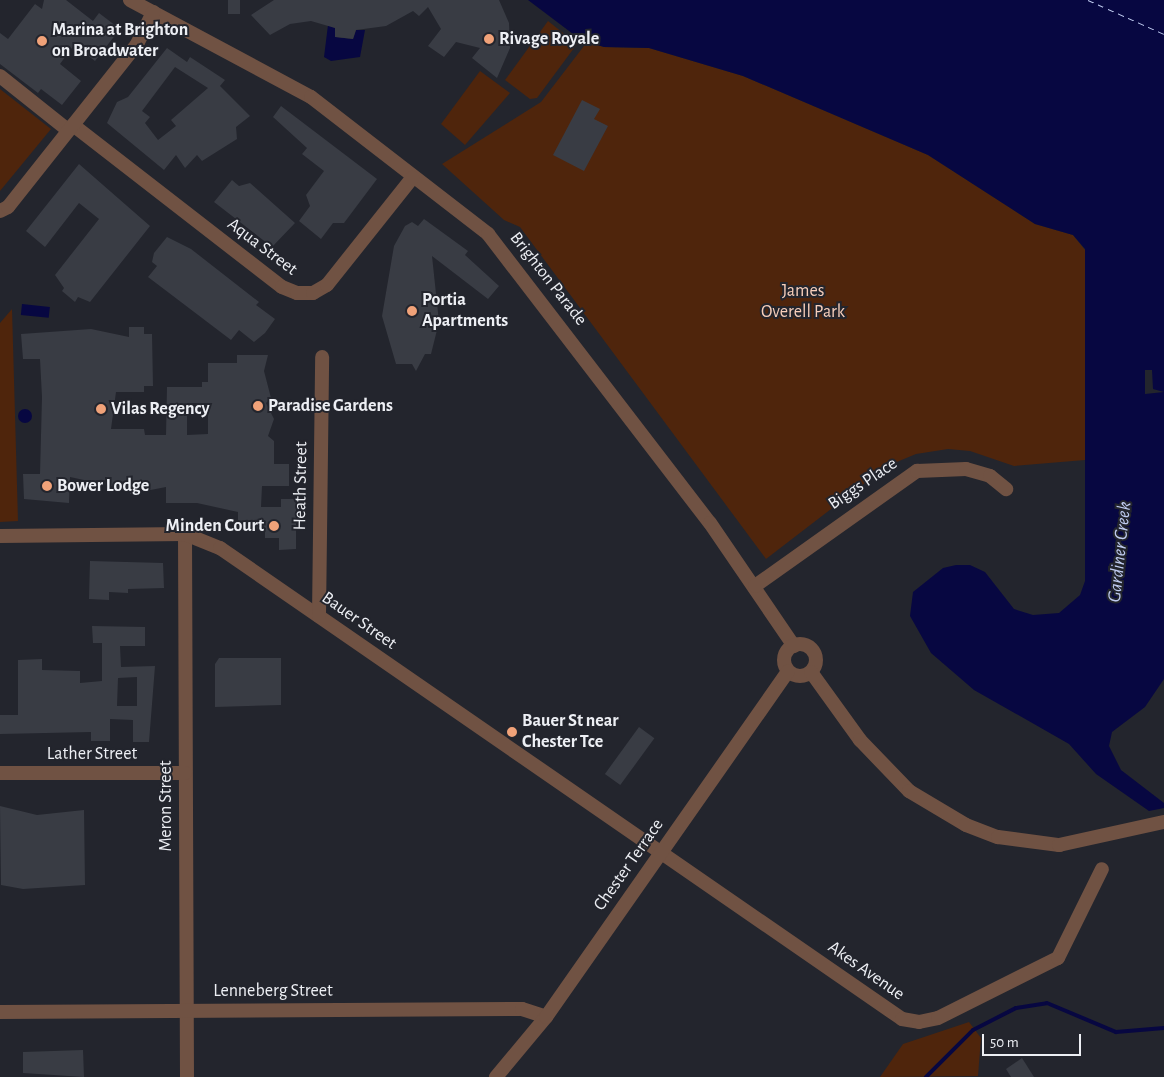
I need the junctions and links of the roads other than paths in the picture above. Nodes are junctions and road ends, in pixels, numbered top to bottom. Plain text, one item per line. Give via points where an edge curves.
1 (130, 0) edge
2 (153, 12) junction
3 (0, 76) edge
4 (71, 128) junction
5 (412, 178) junction
6 (0, 211) edge
7 (322, 357) dead end
8 (1006, 489) dead end
9 (185, 534) junction
10 (0, 536) edge
11 (755, 586) junction
12 (318, 616) junction
13 (794, 646) junction
14 (788, 671) junction
15 (811, 672) junction
16 (0, 773) edge
17 (185, 773) junction
18 (1163, 823) edge
19 (660, 853) junction
20 (1102, 869) dead end
21 (187, 1010) junction
22 (0, 1012) edge
23 (546, 1017) junction
24 (187, 1077) edge
25 (496, 1077) edge

1 - 2 street, Brighton Parade
2 - 4 street via 137,44
2 - 5 street, Brighton Parade via 311,97
3 - 4 street, Aqua Street
4 - 5 street, Aqua Street via 282,287 304,294 326,285
4 - 6 street
5 - 11 street, Brighton Parade via 488,234 510,257
7 - 12 street, Heath Street
8 - 11 street, Biggs Place via 990,476 966,469 917,471
9 - 10 street, Bauer Street
9 - 12 street, Bauer Street via 220,548
9 - 17 street, Meron Street
11 - 13 street, Brighton Parade
12 - 19 street, Bauer Street
13 - 14 street via 784,658
13 - 15 street via 805,645 813,652 816,662
14 - 15 street via 800,676
14 - 19 street, Chester Terrace
15 - 18 street via 860,740 909,791 966,824 998,837 1059,845
16 - 17 street, Lather Street
17 - 21 street, Meron Street
19 - 20 street, Akes Avenue via 902,1019 919,1022 938,1018 1058,958
19 - 23 street, Chester Terrace
21 - 22 street, Lenneberg Street
21 - 23 street, Lenneberg Street via 522,1009
21 - 24 street, Meron Street
23 - 25 street, Chester Terrace

